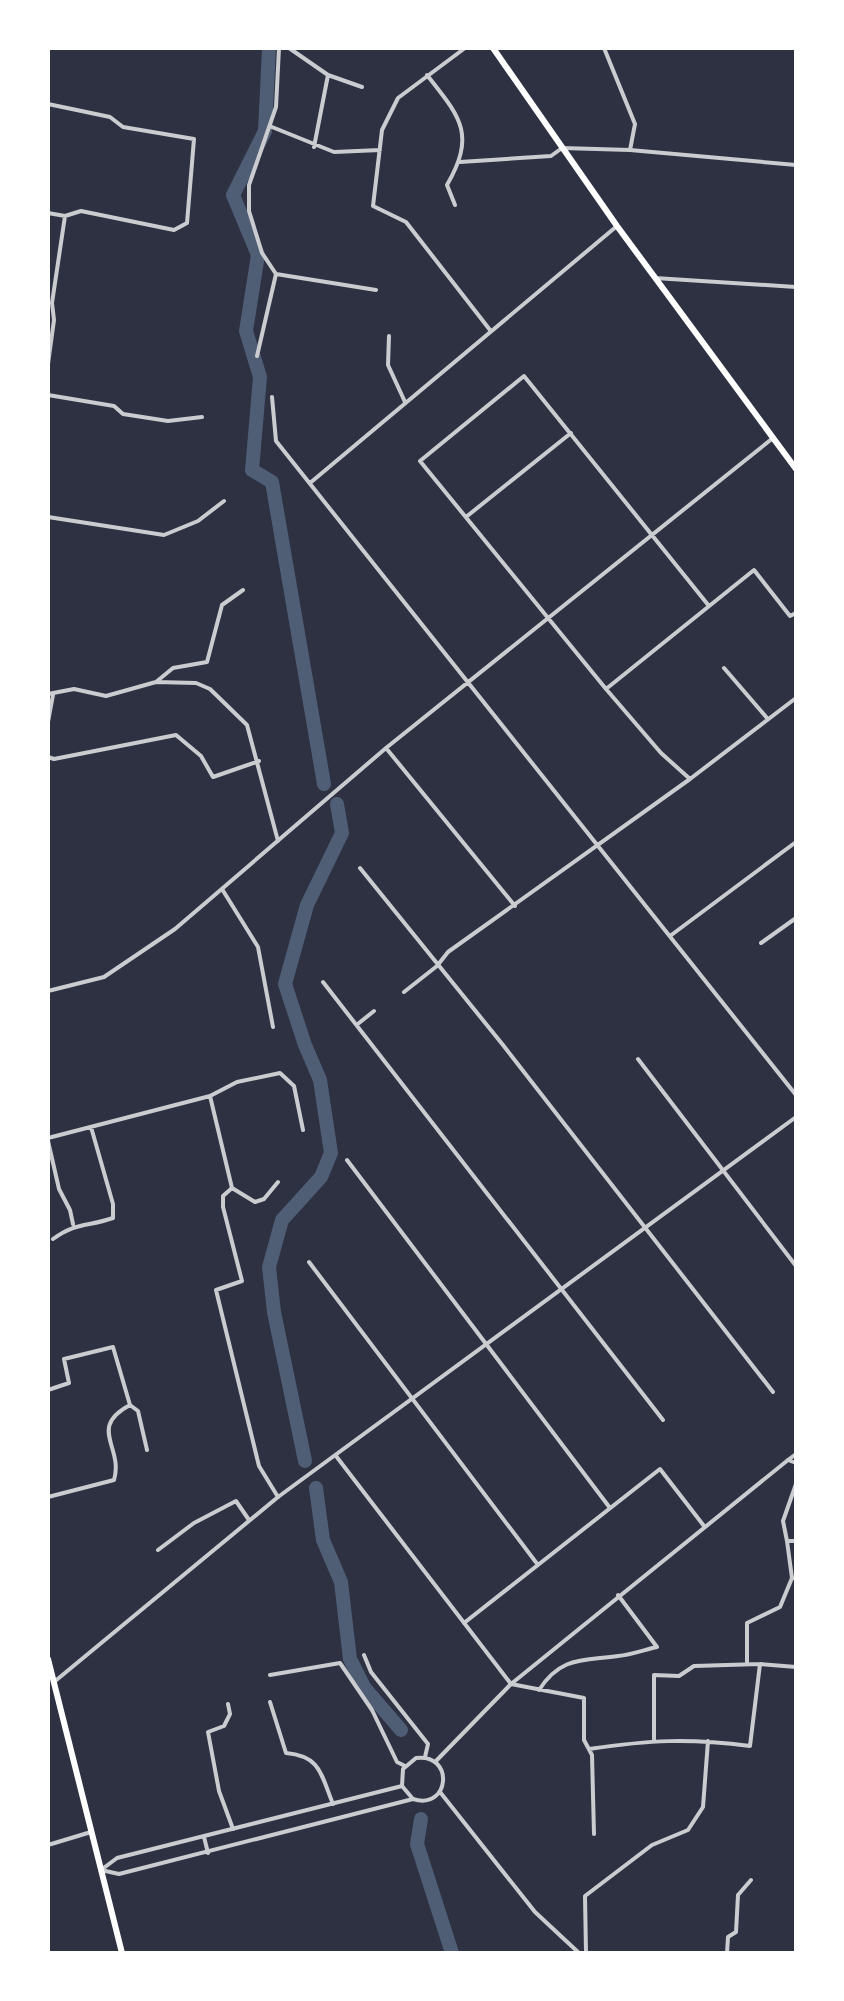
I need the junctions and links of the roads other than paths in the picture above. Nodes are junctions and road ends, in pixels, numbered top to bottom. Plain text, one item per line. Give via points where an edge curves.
1 (279, 48) edge
2 (289, 48) edge
3 (465, 48) edge
4 (493, 48) edge
5 (604, 48) edge
6 (328, 75) junction
7 (427, 75) junction
8 (362, 87) dead end
9 (48, 104) edge
10 (272, 127) junction
11 (314, 147) junction
12 (562, 148) junction
13 (380, 150) junction
14 (630, 150) junction
15 (460, 162) junction
16 (796, 165) edge
17 (455, 205) dead end
18 (48, 213) edge
19 (65, 216) junction
20 (617, 226) junction
21 (276, 274) junction
22 (655, 278) junction
23 (796, 287) edge
24 (376, 290) dead end
25 (490, 330) junction
26 (389, 336) dead end
27 (257, 356) dead end
28 (48, 364) edge
29 (48, 395) edge
30 (272, 397) dead end
31 (405, 402) junction
32 (202, 417) dead end
33 (571, 433) junction
34 (773, 438) junction
35 (796, 469) edge
36 (310, 483) junction
37 (224, 501) dead end
38 (48, 517) edge
39 (466, 517) junction
40 (654, 535) junction
41 (243, 590) dead end
42 (709, 606) junction
43 (796, 613) edge
44 (548, 619) junction
45 (724, 668) dead end
46 (156, 682) junction
47 (470, 684) junction
48 (606, 689) junction
49 (51, 695) edge
50 (796, 698) edge
51 (767, 718) junction
52 (48, 722) edge
53 (386, 748) junction
54 (48, 757) edge
55 (259, 761) junction
56 (690, 779) junction
57 (278, 841) junction
58 (796, 842) edge
59 (600, 845) junction
60 (360, 868) dead end
61 (222, 889) junction
62 (515, 906) junction
63 (796, 918) edge
64 (670, 936) junction
65 (761, 943) dead end
66 (437, 966) junction
67 (323, 982) dead end
68 (48, 991) edge
69 (404, 992) dead end
70 (374, 1011) dead end
71 (359, 1023) junction
72 (273, 1027) dead end
73 (638, 1059) dead end
74 (796, 1095) edge
75 (210, 1096) junction
76 (796, 1117) edge
77 (91, 1127) junction
78 (303, 1130) dead end
79 (48, 1140) edge
80 (347, 1160) dead end
81 (722, 1172) junction
82 (278, 1182) dead end
83 (232, 1188) junction
84 (73, 1224) junction
85 (646, 1229) junction
86 (53, 1239) dead end
87 (309, 1262) dead end
88 (796, 1266) edge
89 (563, 1290) junction
90 (487, 1346) junction
91 (48, 1390) edge
92 (773, 1392) dead end
93 (411, 1400) junction
94 (130, 1405) junction
95 (663, 1420) dead end
96 (147, 1450) dead end
97 (796, 1454) edge
98 (336, 1456) junction
99 (788, 1460) junction
100 (796, 1463) edge
101 (796, 1484) edge
102 (48, 1497) edge
103 (278, 1497) junction
104 (610, 1508) junction
105 (249, 1520) junction
106 (704, 1526) junction
107 (787, 1541) junction
108 (796, 1541) edge
109 (158, 1550) dead end
110 (538, 1565) junction
111 (794, 1578) edge
112 (618, 1595) junction
113 (464, 1623) junction
114 (364, 1655) dead end
115 (48, 1659) edge
116 (760, 1664) junction
117 (747, 1665) junction
118 (796, 1667) edge
119 (270, 1675) dead end
120 (54, 1682) junction
121 (511, 1684) junction
122 (539, 1690) junction
123 (270, 1702) dead end
124 (228, 1704) dead end
125 (654, 1739) junction
126 (708, 1741) junction
127 (589, 1749) junction
128 (425, 1757) junction
129 (436, 1761) junction
130 (405, 1766) junction
131 (402, 1786) junction
132 (440, 1792) junction
133 (413, 1799) junction
134 (333, 1804) junction
135 (233, 1829) junction
136 (91, 1832) junction
137 (594, 1834) dead end
138 (204, 1837) junction
139 (48, 1845) edge
140 (208, 1853) junction
141 (101, 1870) junction
142 (751, 1880) dead end
143 (122, 1953) edge
144 (579, 1953) edge
145 (586, 1953) edge
146 (727, 1953) edge

1 - 10 street
2 - 6 street
3 - 7 street
4 - 12 main road
5 - 14 street via 635,124
6 - 8 street
6 - 11 street
7 - 13 street via 398,98 382,130
7 - 15 street via 461,119
9 - 19 street via 110,117 123,127 194,139 187,223 174,230 81,211
10 - 11 street
10 - 21 street via 249,185 249,211 262,253
11 - 13 street via 334,152
12 - 14 street
12 - 15 street via 551,156
12 - 20 main road
13 - 25 street via 373,206 406,222
14 - 16 street
15 - 17 street via 447,185
18 - 19 street
19 - 28 street
20 - 22 main road
20 - 25 street
21 - 24 street
21 - 27 street
22 - 23 street
22 - 34 main road
25 - 31 street
26 - 31 street via 388,365
29 - 32 street via 168,421
30 - 36 street via 276,441
31 - 36 street
33 - 39 street
33 - 39 street via 524,376 420,461
33 - 40 street
34 - 35 main road
34 - 40 street
36 - 47 street
37 - 38 street via 198,521 164,535
39 - 44 street
40 - 42 street
40 - 44 street
41 - 46 street via 222,605 207,662 173,668
42 - 43 street via 754,570 790,616
42 - 48 street
44 - 47 street
44 - 48 street
45 - 51 street
46 - 49 street via 106,696 74,689
46 - 55 street via 196,683 217,694 247,725
47 - 53 street
47 - 59 street
48 - 56 street
49 - 52 street
50 - 51 street
51 - 56 street
53 - 57 street
53 - 62 street
54 - 55 street via 176,735 201,756 213,777
55 - 57 street
56 - 59 street
57 - 61 street
58 - 64 street
59 - 62 street
59 - 64 street
60 - 66 street
61 - 68 street via 104,977
61 - 72 street via 258,947
62 - 66 street via 448,952
63 - 65 street
64 - 74 street
66 - 69 street
66 - 85 street
67 - 71 street
70 - 71 street
71 - 89 street
73 - 81 street
75 - 77 street
75 - 78 street via 237,1082 280,1073 294,1086
75 - 83 street
76 - 81 street
77 - 79 street
77 - 84 street via 113,1218 92,1226
79 - 84 street
80 - 90 street
81 - 85 street
81 - 88 street
82 - 83 street via 255,1202
83 - 103 street via 223,1196 223,1207 242,1281 216,1290 259,1466
84 - 86 street
85 - 89 street
85 - 92 street
87 - 93 street
89 - 90 street
89 - 95 street
90 - 93 street
90 - 104 street
91 - 94 street via 69,1383 64,1359 113,1347
93 - 98 street
93 - 110 street
94 - 96 street via 138,1411
94 - 102 street via 110,1419 107,1429 117,1470 114,1480
97 - 99 street
98 - 103 street
98 - 113 street
99 - 100 street
99 - 106 street
101 - 107 street via 783,1521
103 - 105 street
104 - 106 street via 660,1469
104 - 110 street
105 - 109 street via 236,1501
105 - 120 street
106 - 112 street
107 - 108 street
107 - 111 street
110 - 113 street
111 - 117 street via 780,1607 747,1623
112 - 121 street
112 - 122 street via 657,1647 584,1657 550,1673
113 - 121 street
114 - 128 street via 371,1672 428,1744
115 - 120 main road
116 - 117 street
116 - 118 street
116 - 126 street via 750,1746
117 - 125 street via 694,1666 679,1676 654,1675
119 - 130 street via 340,1663 372,1710 397,1762
120 - 136 main road
121 - 122 street
121 - 129 street
122 - 127 street via 584,1698 584,1740
123 - 134 street via 286,1753 306,1755 315,1763
124 - 135 street via 224,1726 208,1732 219,1791
125 - 126 street
125 - 127 street
126 - 145 street via 703,1807 688,1830 652,1845 585,1896
127 - 137 street
128 - 129 street
128 - 130 street
129 - 132 street via 445,1776
130 - 131 street
131 - 133 street
131 - 134 street
132 - 133 street via 428,1801
132 - 144 street via 535,1912
133 - 140 street
134 - 135 street
135 - 138 street
136 - 139 street
136 - 141 main road
138 - 140 street
138 - 141 street via 117,1858
140 - 141 street via 119,1874
141 - 143 main road
142 - 146 street via 738,1895 736,1932 728,1937

